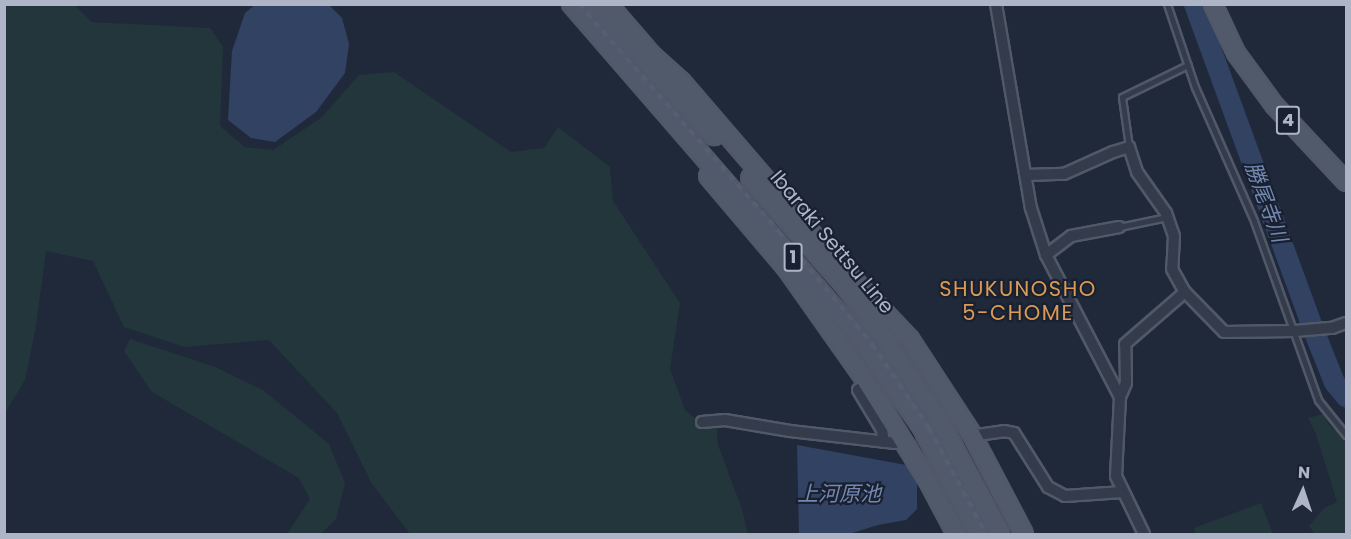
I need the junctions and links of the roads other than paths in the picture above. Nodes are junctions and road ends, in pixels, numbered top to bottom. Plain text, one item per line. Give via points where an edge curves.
1 (558, 4) edge
2 (571, 4) edge
3 (592, 4) edge
4 (608, 4) edge
5 (996, 4) edge
6 (1167, 4) edge
7 (1213, 4) edge
8 (1188, 65) junction
9 (671, 90) junction
10 (1129, 147) junction
11 (1026, 176) junction
12 (1347, 182) edge
13 (1167, 217) junction
14 (1119, 227) joint
15 (1046, 255) junction
16 (1185, 292) junction
17 (885, 316) junction
18 (1347, 323) edge
19 (1295, 331) junction
20 (856, 369) junction
21 (867, 383) junction
22 (1120, 397) junction
23 (702, 422) dead end
24 (1347, 435) edge
25 (971, 436) junction
26 (1123, 492) junction
27 (956, 534) edge
28 (971, 534) edge
29 (979, 534) edge
30 (1000, 534) edge
31 (1010, 534) edge
32 (1024, 534) edge
33 (1144, 534) edge

1 - 20 main road, 1 via 786,268 844,340
2 - 29 main road, Ibaraki Settsu Line / 1 via 857,334 922,428
3 - 9 main road, Ibaraki Settsu Line / 1
4 - 9 main road, 1
4 - 17 main road, 1 via 652,55 682,82
5 - 11 street
6 - 8 lane
7 - 12 main road, 4 via 1236,53 1275,106
8 - 10 lane via 1122,97
8 - 19 lane via 1254,221
9 - 30 main road, Ibaraki Settsu Line / 1 via 875,325 941,423
10 - 11 street via 1064,174
10 - 13 street via 1137,172
11 - 15 street
13 - 14 lane
13 - 16 street via 1174,236 1172,269
14 - 15 street via 1071,236
15 - 22 street
16 - 19 street via 1224,332
16 - 22 street via 1125,344 1126,382
17 - 25 main road, 1 via 920,352
17 - 31 main road, 1 via 978,464
18 - 19 street
19 - 24 lane via 1318,400
20 - 21 main road, 1
20 - 28 main road, 1 via 863,364 868,367
21 - 23 street via 858,390 890,442 725,420
21 - 27 main road, 1
22 - 26 street via 1116,476
25 - 26 street via 1004,431 1014,434 1048,487 1065,496
25 - 32 main road, 1
26 - 33 street

